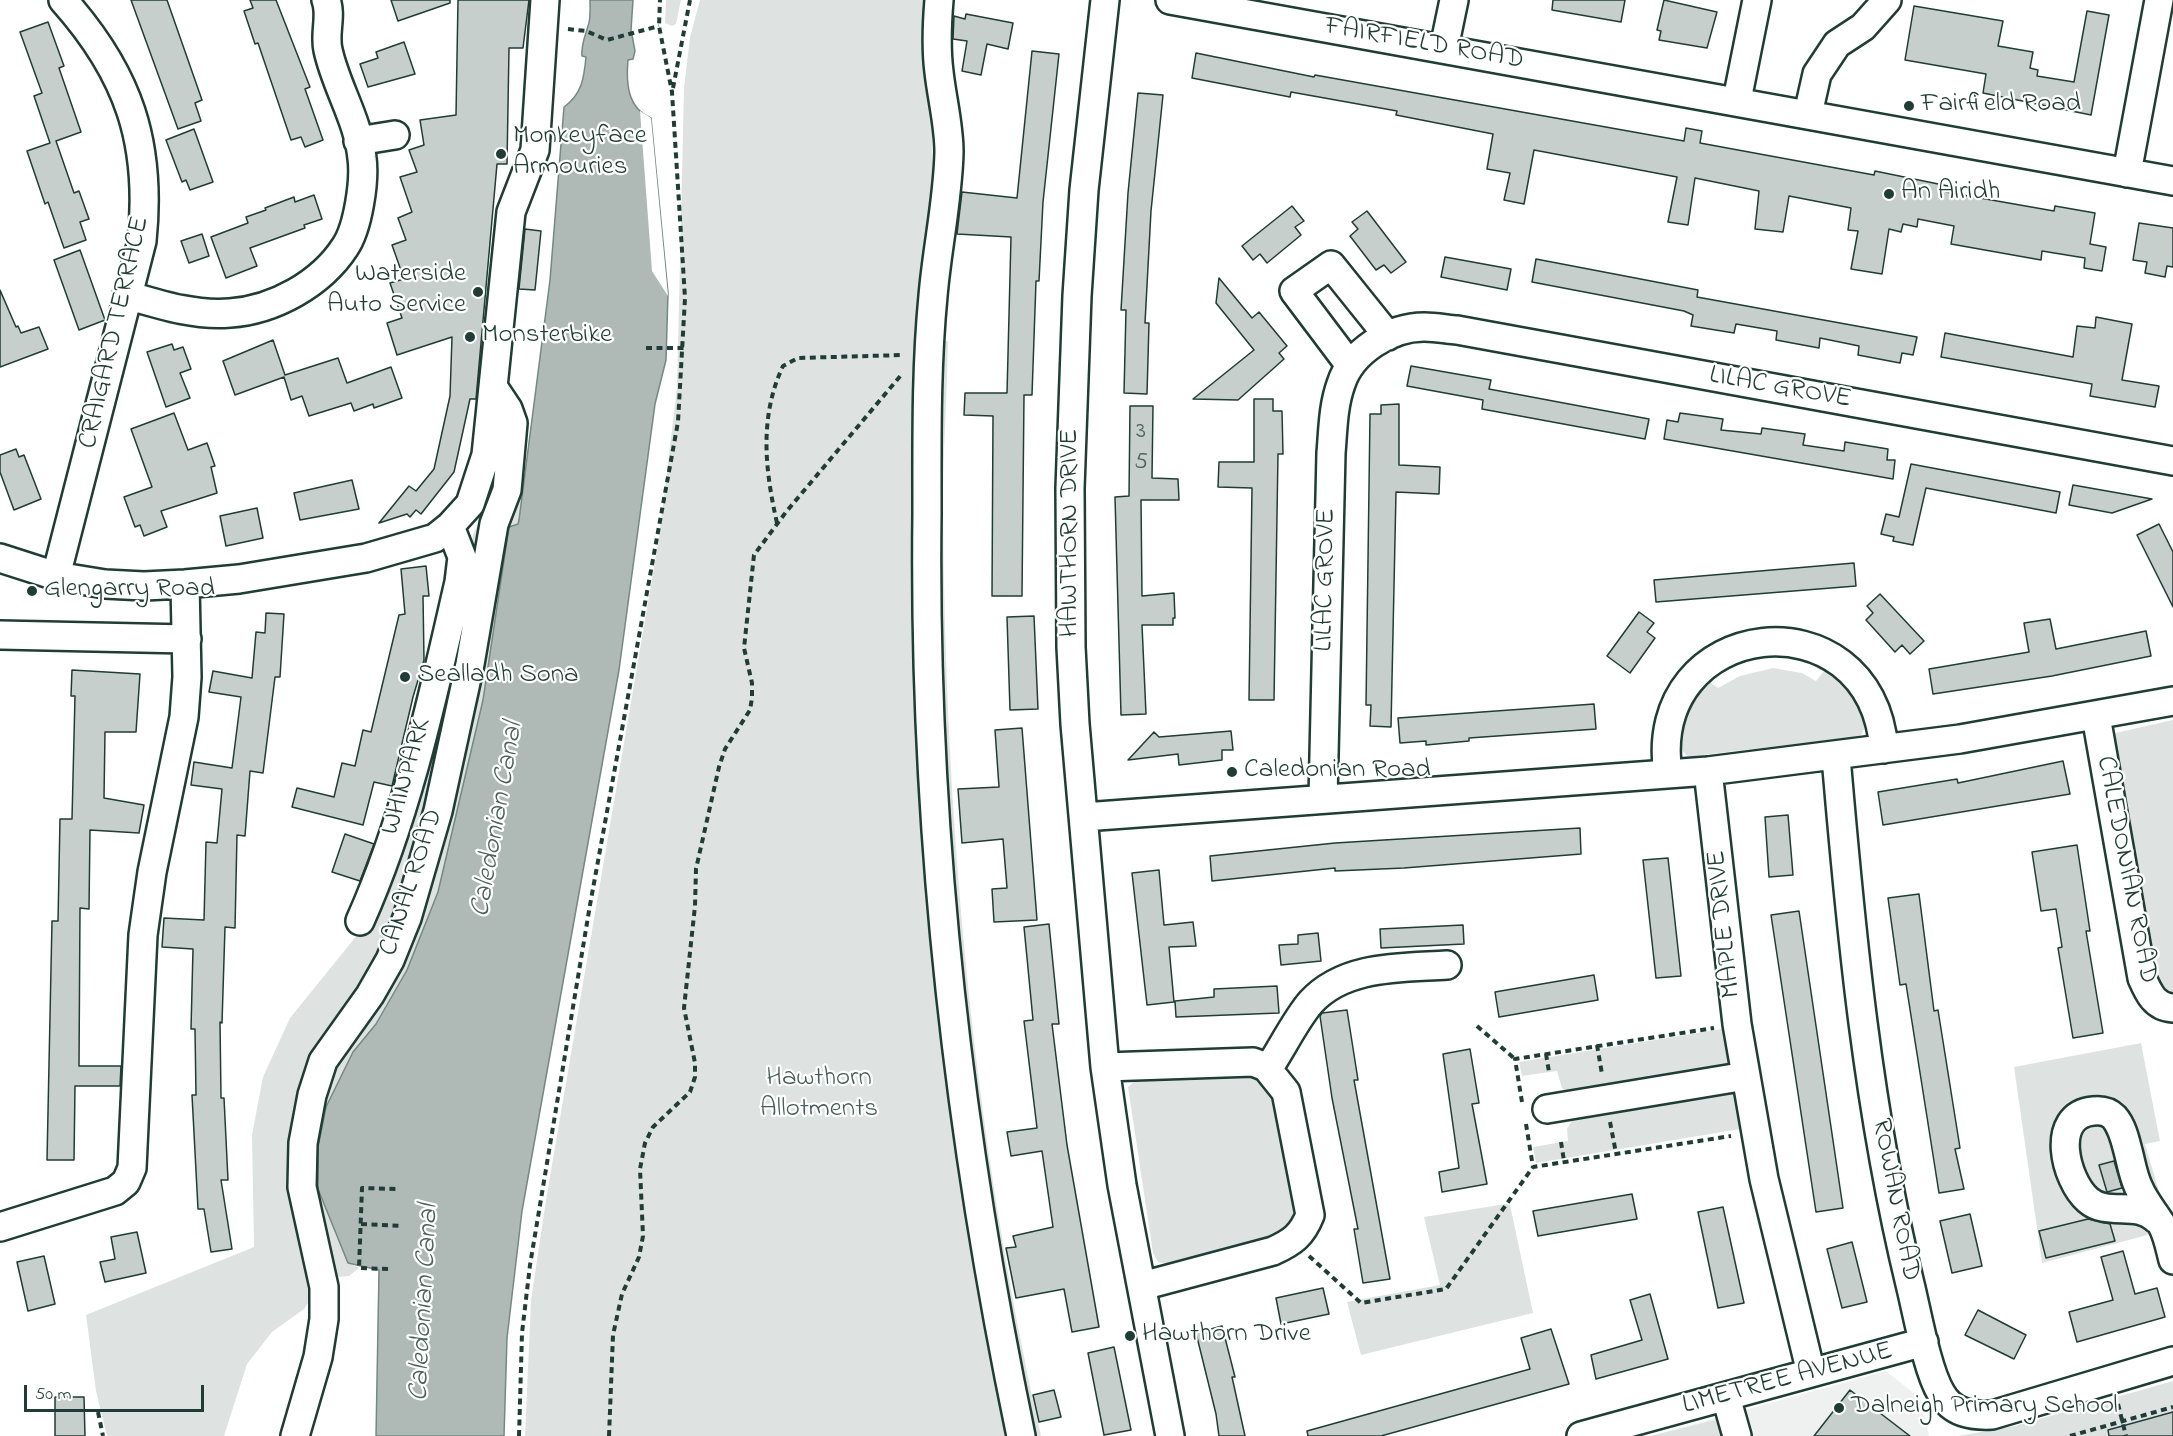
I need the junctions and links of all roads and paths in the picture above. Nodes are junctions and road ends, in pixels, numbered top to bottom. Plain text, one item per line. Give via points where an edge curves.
1 (63, 0) edge
2 (326, 0) edge
3 (545, 0) edge
4 (660, 0) edge
5 (690, 0) edge
6 (939, 0) edge
7 (1105, 0) edge
8 (1170, 0) edge
9 (1454, 0) edge
10 (1757, 0) edge
11 (1887, 0) edge
12 (2159, 0) edge
13 (560, 27) dead end
14 (659, 27) junction
15 (1444, 48) junction
16 (672, 92) junction
17 (1737, 100) junction
18 (1808, 114) junction
19 (395, 135) dead end
20 (358, 141) junction
21 (2127, 173) junction
22 (2173, 181) edge
23 (127, 295) junction
24 (1388, 336) junction
25 (646, 348) dead end
26 (684, 348) junction
27 (924, 351) junction
28 (1350, 364) junction
29 (494, 388) junction
30 (2173, 461) edge
31 (777, 524) junction
32 (450, 526) junction
33 (0, 558) edge
34 (56, 576) junction
35 (185, 584) junction
36 (0, 634) edge
37 (187, 639) junction
38 (2173, 701) edge
39 (2096, 716) junction
40 (1884, 749) junction
41 (1836, 756) junction
42 (1708, 771) junction
43 (1668, 774) junction
44 (1323, 798) junction
45 (1084, 817) junction
46 (360, 921) dead end
47 (1447, 965) dead end
48 (2173, 1008) edge
49 (1478, 1026) dead end
50 (1597, 1046) dead end
51 (1546, 1054) dead end
52 (1515, 1059) dead end
53 (1106, 1066) junction
54 (1268, 1069) junction
55 (1746, 1076) junction
56 (1603, 1079) dead end
57 (1550, 1107) junction
58 (1610, 1120) dead end
59 (1616, 1153) dead end
60 (1564, 1161) dead end
61 (1533, 1167) dead end
62 (396, 1189) dead end
63 (2156, 1219) dead end
64 (361, 1224) junction
65 (402, 1226) dead end
66 (0, 1227) edge
67 (1293, 1242) junction
68 (2173, 1260) edge
69 (388, 1269) dead end
70 (1142, 1286) junction
71 (1924, 1342) junction
72 (2173, 1361) edge
73 (1812, 1373) junction
74 (2112, 1380) junction
75 (1726, 1397) junction
76 (2173, 1407) edge
77 (98, 1412) dead end
78 (2122, 1422) junction
79 (103, 1436) edge
80 (295, 1436) edge
81 (519, 1436) edge
82 (609, 1436) edge
83 (1021, 1436) edge
84 (1170, 1436) edge
85 (1581, 1436) edge
86 (1737, 1436) edge
87 (2070, 1436) edge
88 (2126, 1436) edge

1 - 23 street, CRAIGARD TERRACE via 89,29 119,82 135,122 143,158 146,199 142,241
2 - 20 street via 327,48
3 - 29 street via 535,150 511,212
4 - 14 path
5 - 16 path
6 - 27 street via 937,53 949,151
7 - 45 street, HAWTHORN DRIVE via 1083,202 1070,488 1072,669
8 - 15 street, FAIRFIELD ROAD
9 - 15 street
10 - 17 street
11 - 18 street via 1863,27 1836,44 1817,74
12 - 21 street
13 - 14 path via 586,31 607,40
14 - 16 path
15 - 17 street, FAIRFIELD ROAD
16 - 26 path via 685,298
17 - 18 street, FAIRFIELD ROAD
18 - 21 street, FAIRFIELD ROAD
19 - 20 street
20 - 23 street via 362,188 346,246 326,271 295,293 261,308 230,313 171,308
21 - 22 street, FAIRFIELD ROAD
23 - 34 street, CRAIGARD TERRACE
24 - 28 street, LILAC GROVE
24 - 28 street via 1331,265 1294,291
24 - 30 street, LILAC GROVE via 1422,327 1457,330
25 - 26 path
26 - 81 path via 678,422 590,905 530,1265 522,1334
27 - 31 path
27 - 31 path via 798,358 783,366 770,406 766,438 766,465
27 - 83 street via 928,666 946,954 966,1115 1003,1349
28 - 44 street, LILAC GROVE via 1335,405 1331,453
29 - 32 street via 480,479 470,504
29 - 80 street, CANAL ROAD via 513,423 507,490 494,524 470,664 438,811 407,918 390,960 323,1061 310,1105 303,1143 302,1187 324,1287 324,1319 318,1357
31 - 82 path via 754,555 752,568 744,648 752,683 750,710 725,749 696,869 684,1008 695,1077 690,1092 653,1127 645,1143 640,1168 643,1236 639,1257 622,1294 613,1335
32 - 35 street via 435,538 366,558
32 - 46 street, WHINPARK via 462,557 459,582 404,798 376,886
33 - 34 street
34 - 35 street via 105,584
35 - 37 street
36 - 37 street
37 - 66 street via 184,717 143,935 132,1168 126,1182 115,1191
38 - 39 street
39 - 40 street
39 - 48 street, CALEDONIAN ROAD via 2142,978 2150,996 2162,1007
40 - 41 street
40 - 43 street via 1880,722 1870,697 1847,668 1798,643 1762,641 1726,651 1711,660 1685,687 1665,737
41 - 42 street
41 - 71 street, ROWAN ROAD via 1850,917 1869,1066 1902,1251
42 - 43 street
42 - 55 street, MAPLE DRIVE
43 - 44 street
44 - 45 street
45 - 53 street, HAWTHORN DRIVE
47 - 54 street via 1373,970 1336,985 1312,1002
49 - 52 path
50 - 56 path
51 - 57 path
53 - 54 street via 1253,1062
53 - 70 street, HAWTHORN DRIVE via 1122,1185
54 - 67 street via 1286,1092 1310,1215 1304,1231
55 - 57 street
55 - 73 street, MAPLE DRIVE via 1764,1179
57 - 60 path
58 - 59 path
61 - 67 path via 1446,1289 1361,1303
62 - 64 path via 362,1188
63 - 68 street
64 - 65 path
64 - 69 path via 359,1268
67 - 70 street via 1273,1251
70 - 84 street, HAWTHORN DRIVE
71 - 73 street, LIMETREE AVENUE
71 - 74 street, ROWAN ROAD via 1941,1393 1949,1404 1973,1416 1992,1415
72 - 74 street, ROWAN ROAD
73 - 75 street, LIMETREE AVENUE
74 - 78 path
75 - 85 street, LIMETREE AVENUE
75 - 86 street
76 - 78 path
77 - 79 path
78 - 87 path
78 - 88 path

